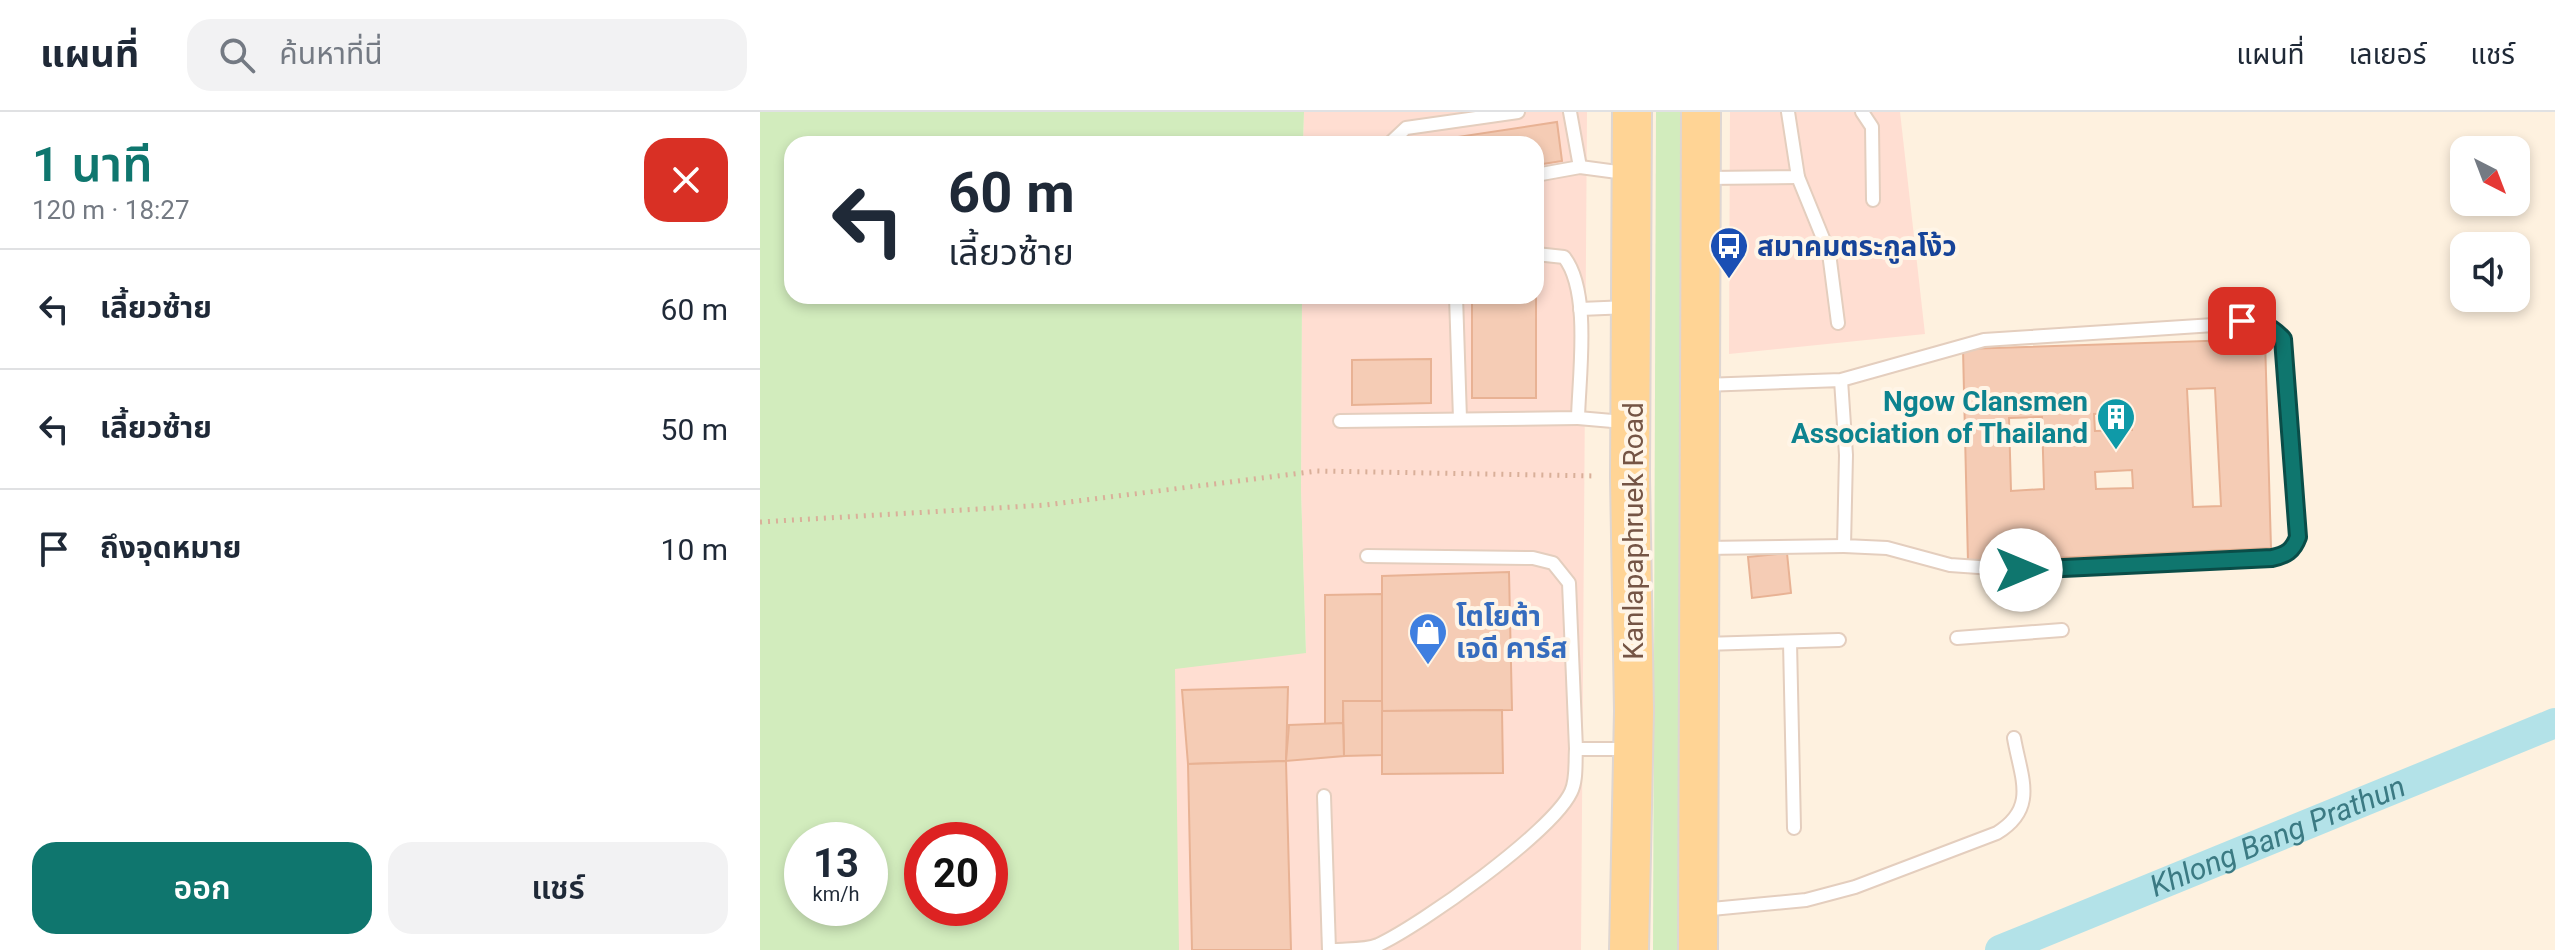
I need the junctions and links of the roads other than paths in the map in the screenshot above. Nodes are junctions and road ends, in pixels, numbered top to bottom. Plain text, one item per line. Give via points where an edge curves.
1 (1518, 112) edge
2 (1570, 112) edge
3 (1632, 112) edge
4 (1701, 112) edge
5 (1788, 112) edge
6 (1862, 112) edge
7 (1398, 136) edge
8 (1580, 167) junction
9 (1544, 174) edge
10 (1633, 175) junction
11 (1798, 177) junction
12 (1700, 179) junction
13 (1873, 200) dead end
14 (1544, 255) edge
15 (1456, 304) edge
16 (1632, 307) junction
17 (1580, 309) junction
18 (1838, 323) dead end
19 (1841, 380) junction
20 (1699, 385) junction
21 (1578, 418) junction
22 (1460, 419) junction
23 (1340, 421) dead end
24 (1631, 422) junction
25 (1844, 546) junction
26 (1700, 548) junction
27 (1367, 556) dead end
28 (2062, 630) dead end
29 (1957, 638) dead end
30 (1839, 640) dead end
31 (1790, 642) junction
32 (1700, 644) junction
33 (2014, 738) dead end
34 (1634, 748) junction
35 (1576, 749) junction
36 (1324, 796) dead end
37 (1794, 828) dead end
38 (1698, 910) junction
39 (1332, 950) edge
40 (1629, 950) edge
41 (1698, 950) edge

1 - 7 lane via 1406,128
2 - 8 lane
3 - 10 main road, Kanlapaphruek Road
4 - 12 main road
5 - 11 lane
6 - 13 lane via 1872,127
8 - 9 lane
8 - 10 lane
10 - 16 main road, Kanlapaphruek Road
11 - 12 lane
11 - 18 lane via 1829,253
12 - 20 main road
14 - 17 lane via 1564,257 1574,270
15 - 22 lane
16 - 17 lane
16 - 24 main road, Kanlapaphruek Road
17 - 21 lane
19 - 20 lane
19 - 25 lane
19 - 25 lane via 1984,340 2260,322 2283,339 2298,537 2285,556 2272,558 2068,570 1950,565 1887,548
20 - 26 main road
21 - 22 lane
21 - 24 lane
22 - 23 lane
24 - 34 main road, Kanlapaphruek Road
25 - 26 lane
26 - 32 main road
27 - 35 lane via 1533,558 1553,563 1569,583
28 - 29 lane
30 - 31 lane
31 - 32 lane
31 - 37 lane
32 - 38 main road
33 - 38 lane via 2024,795 2014,823 1997,833 1806,900
34 - 35 lane
34 - 40 main road, Kanlapaphruek Road
35 - 39 lane via 1573,789 1562,808 1515,850 1407,929 1374,947
36 - 39 lane
38 - 41 main road

